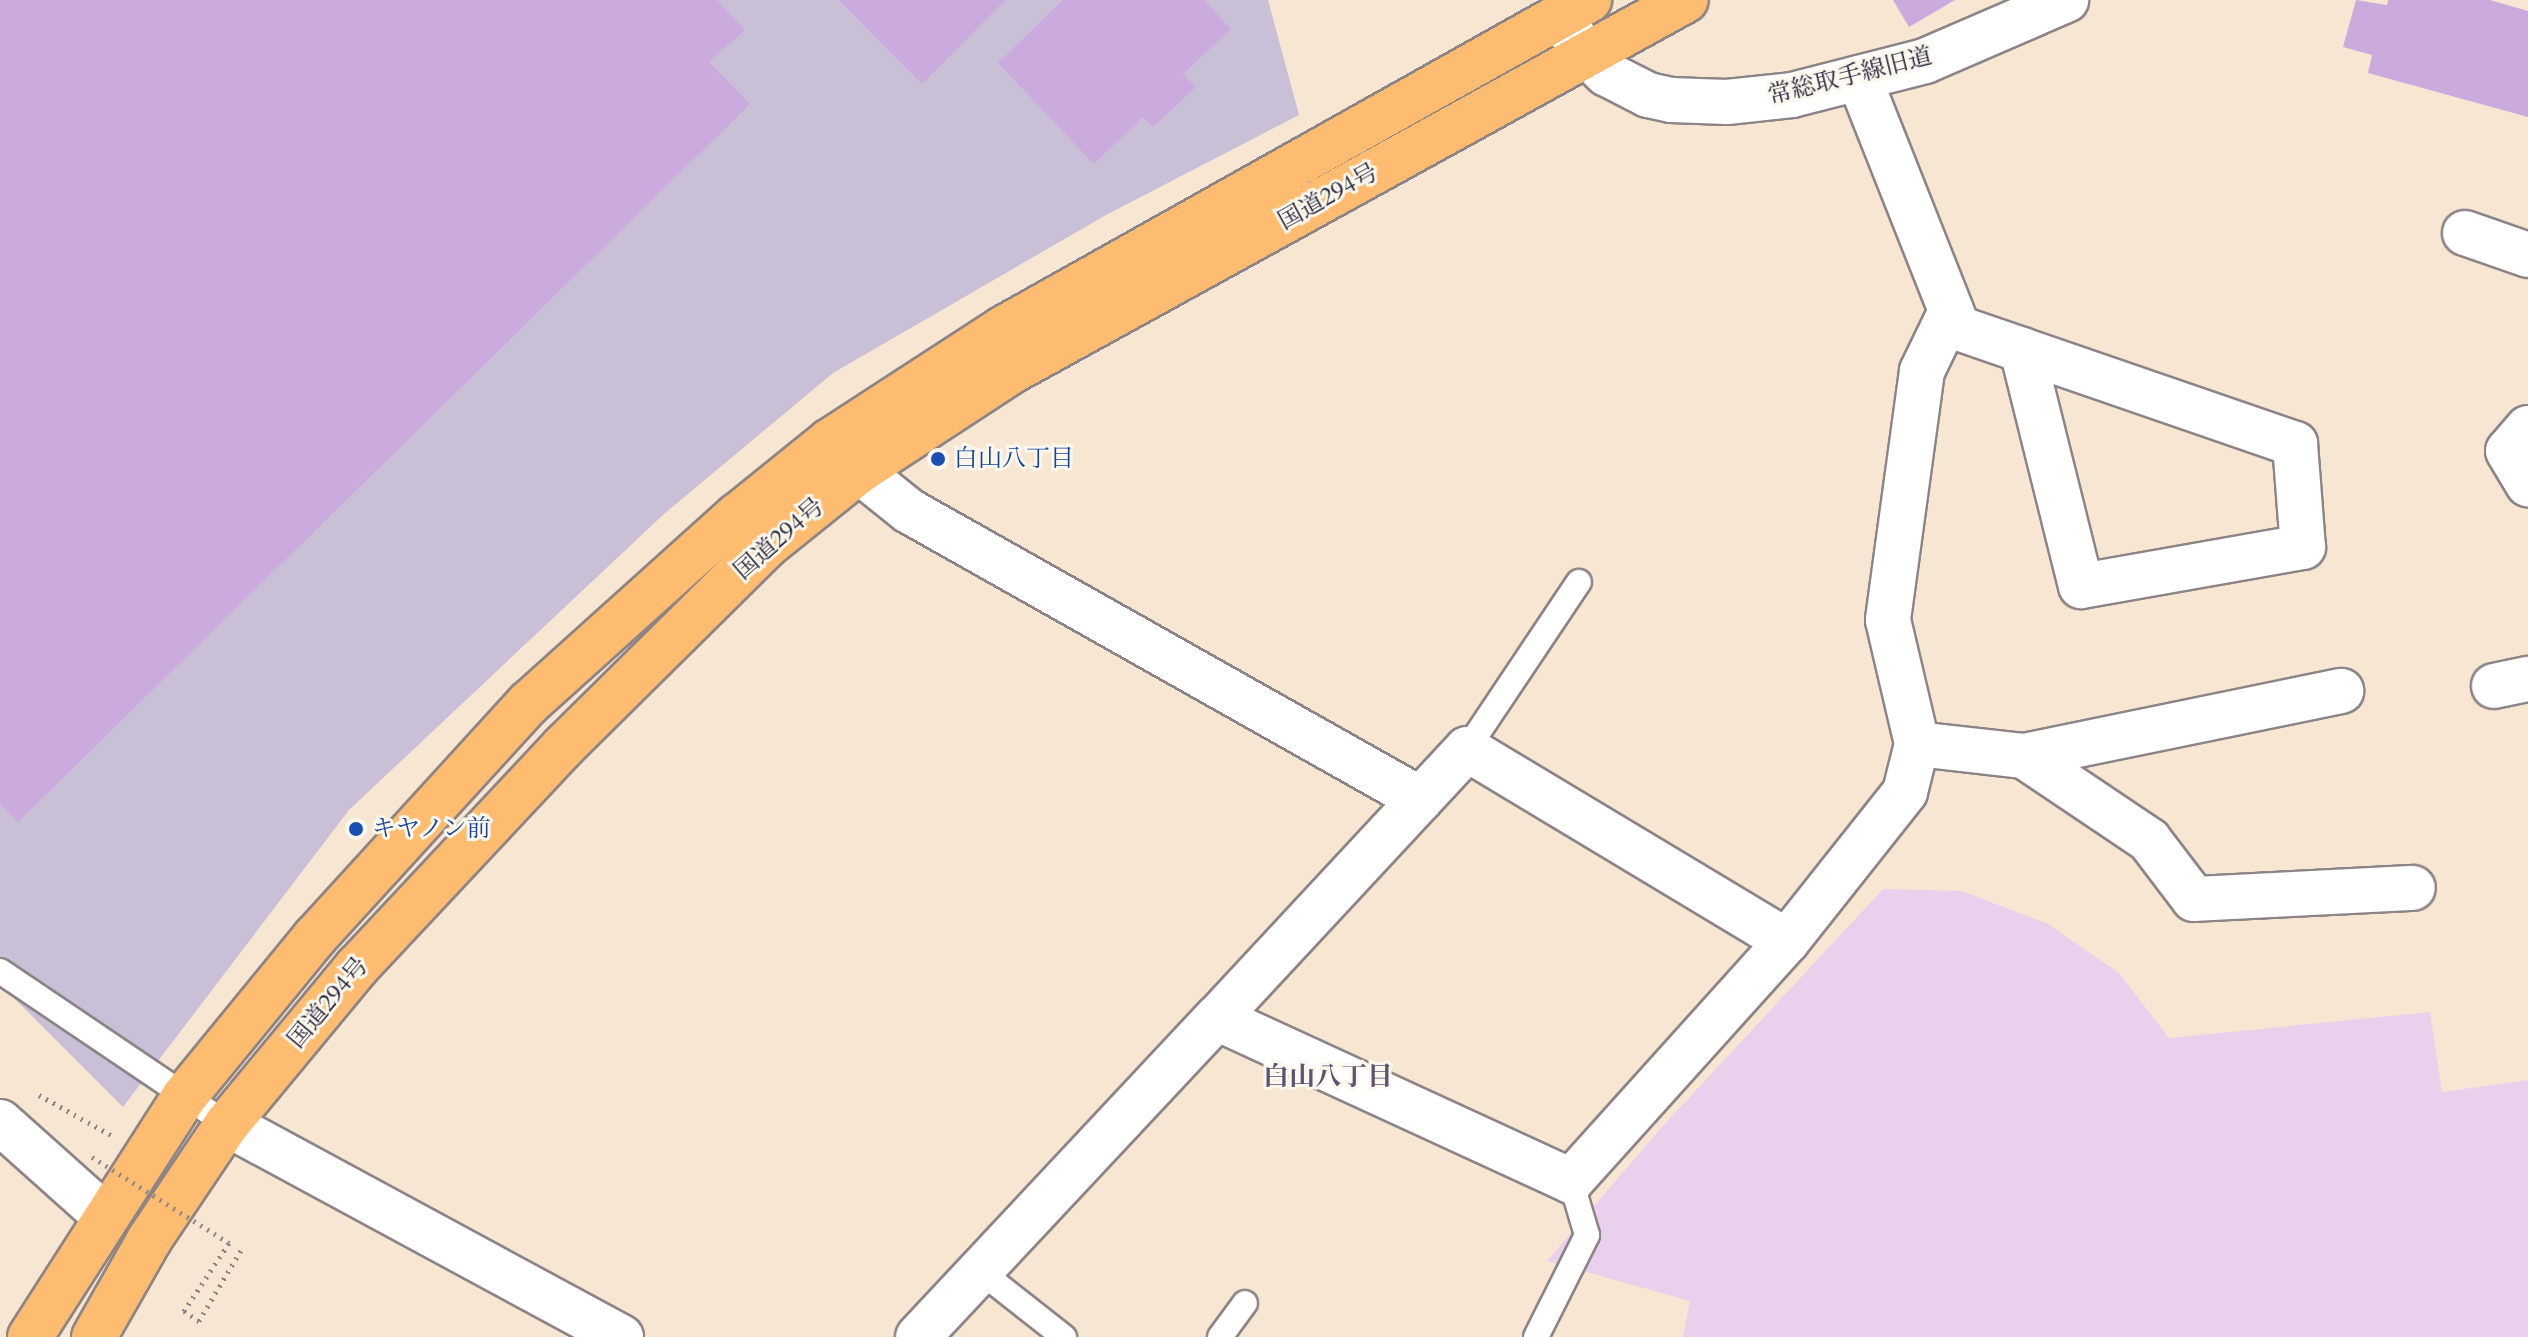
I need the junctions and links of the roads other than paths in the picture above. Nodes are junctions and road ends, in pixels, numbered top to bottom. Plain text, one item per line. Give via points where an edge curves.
1 (1686, 0) edge
2 (2066, 0) edge
3 (1574, 9) edge
4 (1586, 54) junction
5 (1859, 78) junction
6 (2465, 233) dead end
7 (2528, 255) edge
8 (1951, 311) junction
9 (2022, 350) junction
10 (2528, 428) edge
11 (859, 471) junction
12 (2528, 484) edge
13 (1579, 582) dead end
14 (2341, 691) dead end
15 (1917, 744) junction
16 (1467, 749) junction
17 (2024, 756) junction
18 (1420, 799) junction
19 (2413, 888) dead end
20 (1787, 941) junction
21 (0, 971) edge
22 (1217, 1018) junction
23 (184, 1097) junction
24 (0, 1122) edge
25 (227, 1124) junction
26 (1571, 1181) junction
27 (105, 1216) junction
28 (980, 1271) junction
29 (1245, 1303) dead end
30 (30, 1337) edge
31 (94, 1337) edge
32 (621, 1337) edge
33 (918, 1337) edge
34 (1064, 1337) edge
35 (1220, 1337) edge
36 (1536, 1337) edge

1 - 4 highway, 国道294号
2 - 5 street, 常総取手線旧道 via 1925,61
3 - 4 street, 常総取手線旧道
3 - 23 highway, 国道294号 via 1004,328 830,441 634,605 529,703 315,937
4 - 5 street, 常総取手線旧道 via 1607,74 1648,95 1671,100 1727,102 1792,95
4 - 11 highway, 国道294号 via 1012,371
5 - 8 street
6 - 7 street
8 - 9 street via 1958,328
8 - 15 street via 1922,371 1888,620
9 - 9 street via 2295,444 2303,547 2081,586
10 - 12 street via 2508,451
11 - 18 street via 909,511
11 - 25 highway, 国道294号 via 767,545 553,758 357,967
13 - 16 lane
14 - 17 street
15 - 17 street
15 - 20 street via 1905,792
16 - 18 street
16 - 20 street
17 - 19 street via 2149,840 2194,899
18 - 22 street
20 - 26 street
21 - 23 lane
22 - 26 street
22 - 28 street
23 - 25 lane
23 - 27 highway, 国道294号
24 - 27 street
25 - 31 highway, 国道294号 via 149,1240
25 - 32 street
26 - 36 lane via 1587,1235
27 - 30 highway, 国道294号
28 - 33 street
28 - 34 lane
29 - 35 lane

